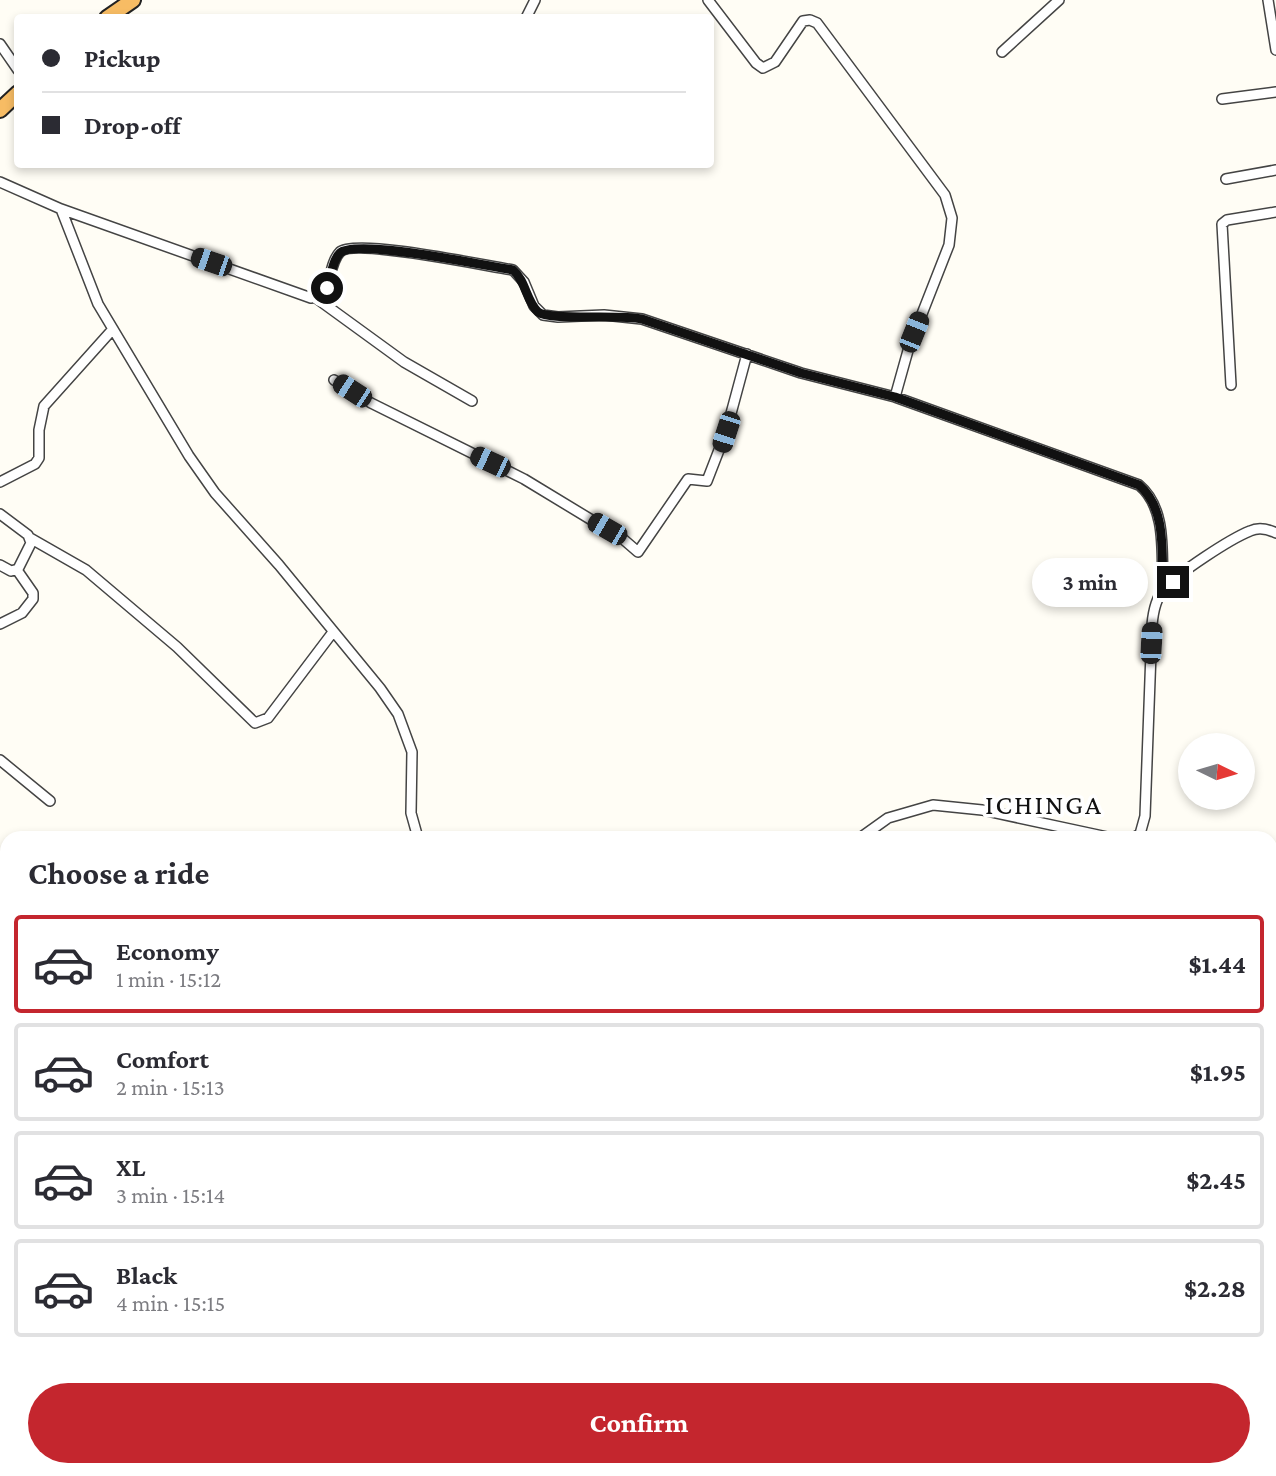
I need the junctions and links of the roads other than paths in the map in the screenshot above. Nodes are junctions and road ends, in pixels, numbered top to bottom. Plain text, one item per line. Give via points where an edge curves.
1 (133, 0) edge
2 (1059, 0) edge
3 (1268, 0) edge
4 (714, 2) edge
5 (113, 14) edge
6 (0, 44) edge
7 (1276, 50) edge
8 (1002, 52) dead end
9 (14, 64) edge
10 (1276, 92) edge
11 (14, 97) edge
12 (1222, 99) dead end
13 (0, 110) edge
14 (1276, 170) edge
15 (1226, 180) dead end
16 (0, 182) edge
17 (61, 209) junction
18 (1276, 212) edge
19 (316, 298) junction
20 (113, 329) junction
21 (747, 354) junction
22 (334, 380) dead end
23 (1231, 385) dead end
24 (895, 397) junction
25 (472, 401) dead end
26 (0, 482) edge
27 (0, 514) edge
28 (1276, 533) edge
29 (30, 538) junction
30 (0, 565) edge
31 (17, 570) junction
32 (1163, 590) junction
33 (0, 624) edge
34 (333, 632) junction
35 (0, 760) edge
36 (50, 801) dead end
37 (416, 831) edge
38 (870, 831) edge
39 (1077, 831) edge
40 (1141, 831) edge

1 - 5 highway
2 - 8 street
3 - 7 street
4 - 24 street via 763,68 775,62 800,23 817,23 950,206 949,245 909,347
6 - 9 street
10 - 12 street
11 - 13 highway
14 - 15 street
16 - 17 street
17 - 19 street
17 - 20 street via 98,304
18 - 23 street via 1227,220 1222,226
19 - 21 street via 325,293 343,250 395,249 513,270 543,315 632,317
19 - 25 street via 404,362
20 - 26 street via 44,406 35,464
20 - 34 street via 215,493
21 - 22 street via 707,481 688,479 638,552 524,479
21 - 24 street
24 - 32 street via 1139,485 1158,517
27 - 29 street
28 - 32 street via 1249,531
29 - 31 street
29 - 34 street via 86,570 177,646 255,723 268,718
30 - 31 street
31 - 33 street via 34,597 22,613
32 - 40 street via 1152,625
34 - 37 street via 403,723 412,752 411,813
35 - 36 street
38 - 39 street via 888,818 920,807 948,805

